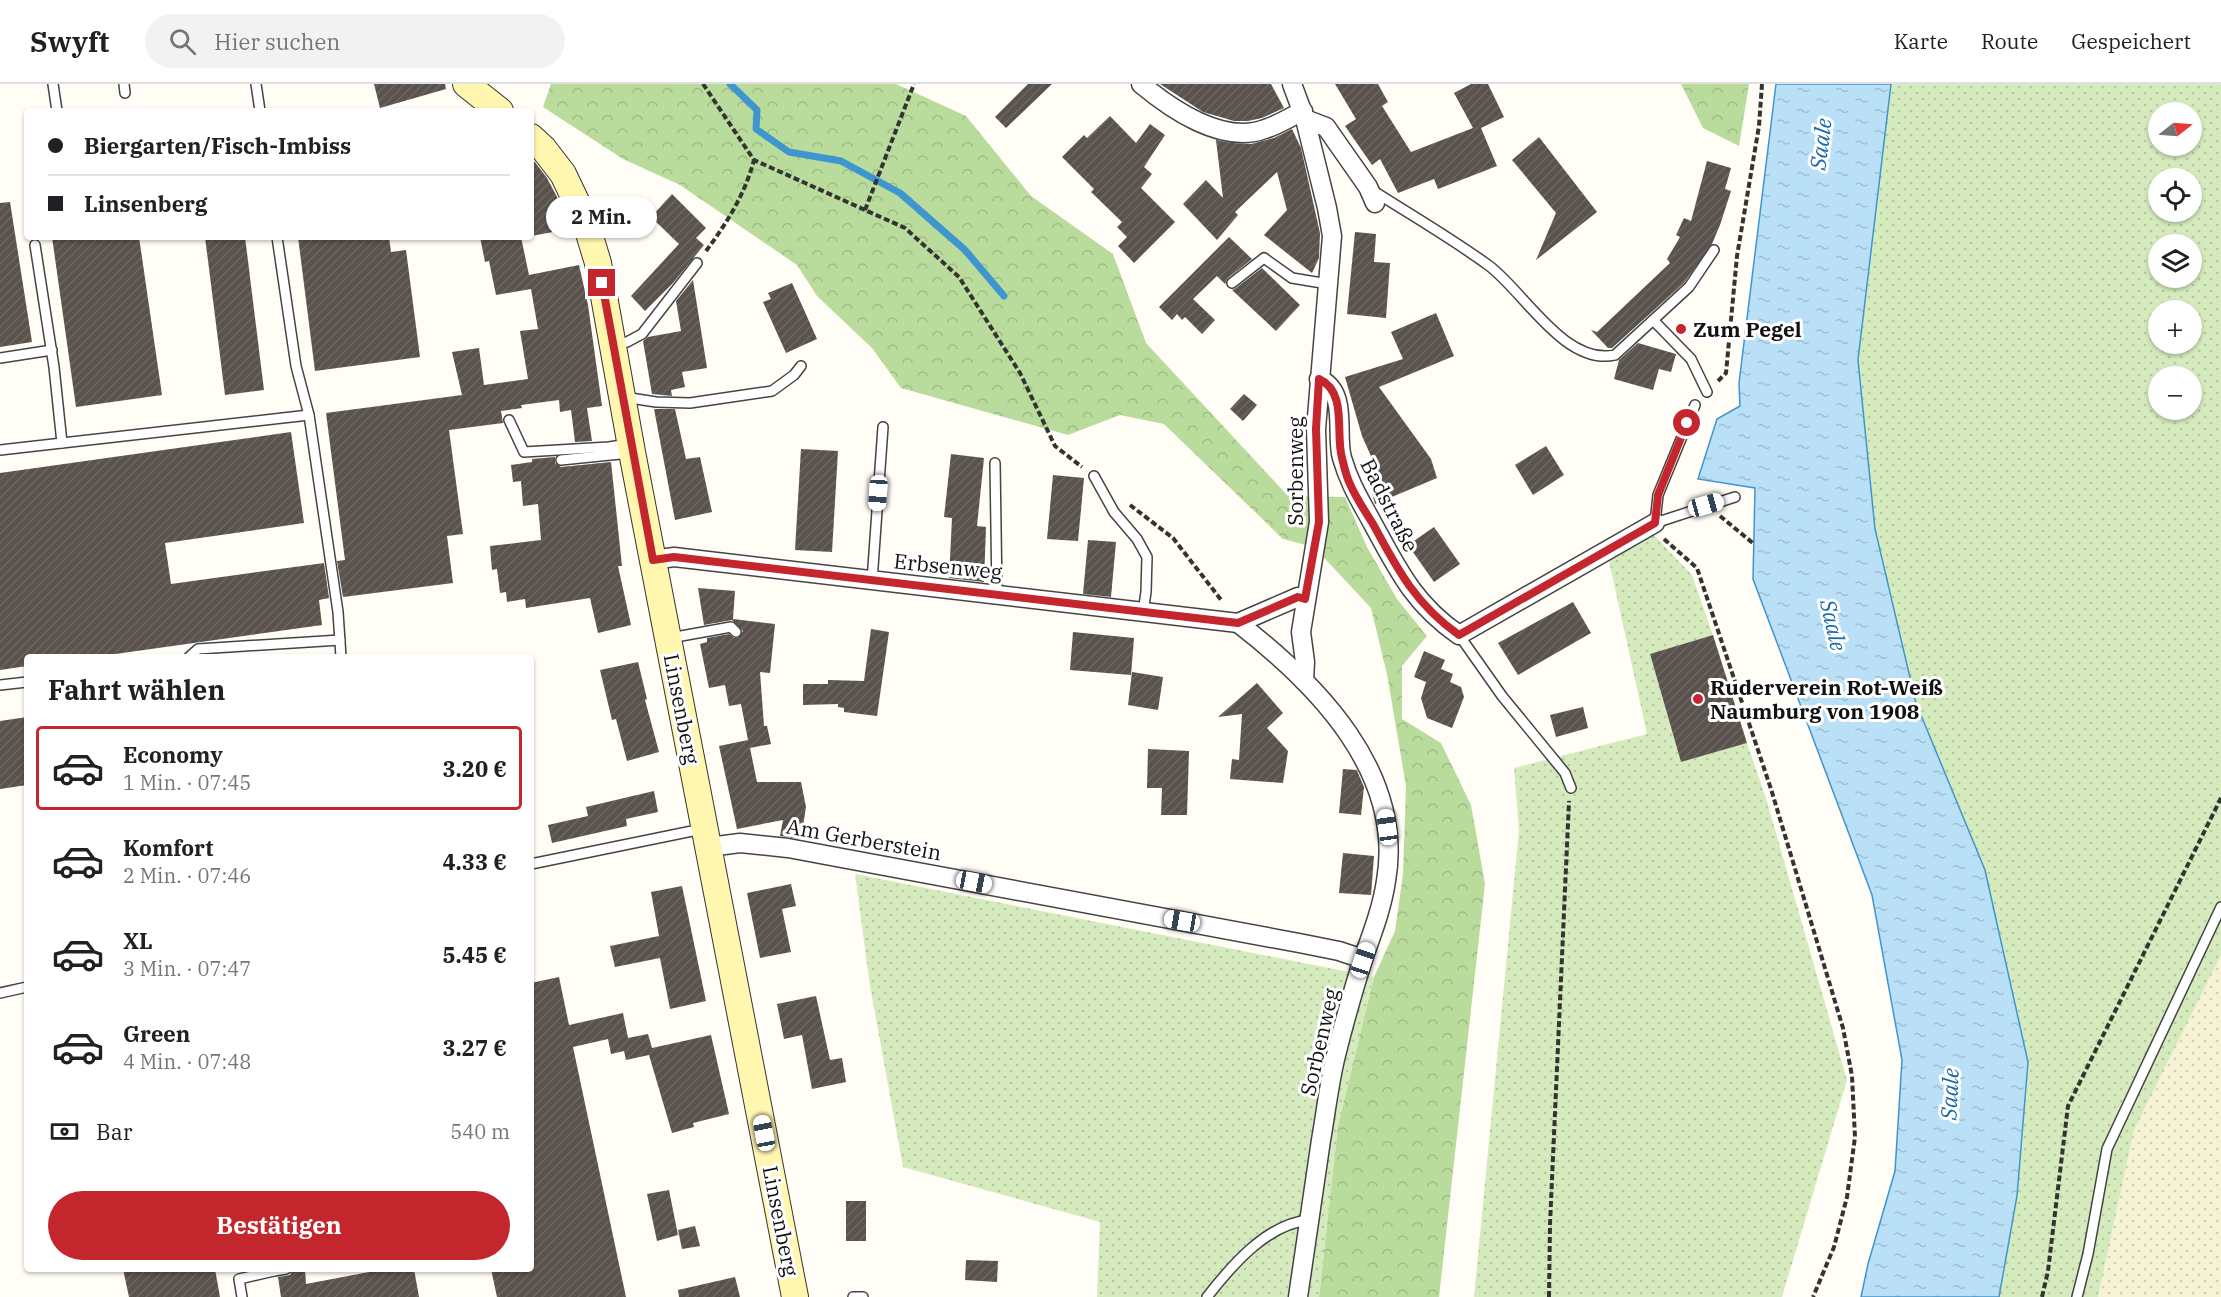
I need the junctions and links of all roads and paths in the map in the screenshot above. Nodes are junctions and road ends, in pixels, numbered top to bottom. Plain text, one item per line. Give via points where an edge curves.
1 (53, 84) edge
2 (256, 84) edge
3 (466, 84) edge
4 (703, 84) edge
5 (914, 84) edge
6 (1141, 84) edge
7 (1292, 84) edge
8 (1762, 84) edge
9 (57, 108) edge
10 (260, 108) edge
11 (496, 108) edge
12 (1304, 115) junction
13 (537, 147) edge
14 (754, 160) junction
15 (1372, 195) joint
16 (865, 210) junction
17 (277, 240) edge
18 (35, 245) dead end
19 (1714, 250) dead end
20 (697, 263) joint
21 (1232, 283) dead end
22 (1328, 284) junction
23 (1653, 320) junction
24 (613, 344) junction
25 (52, 350) junction
26 (0, 358) edge
27 (801, 366) dead end
28 (1319, 379) junction
29 (1707, 392) joint
30 (622, 397) junction
31 (1695, 405) dead end
32 (309, 415) junction
33 (509, 420) dead end
34 (884, 427) dead end
35 (62, 443) junction
36 (632, 448) junction
37 (0, 450) edge
38 (561, 460) dead end
39 (995, 463) dead end
40 (1094, 476) junction
41 (1735, 497) dead end
42 (1706, 505) junction
43 (1655, 523) junction
44 (1754, 544) dead end
45 (653, 560) junction
46 (872, 581) junction
47 (997, 594) junction
48 (1305, 599) junction
49 (1143, 612) junction
50 (1238, 623) junction
51 (736, 632) dead end
52 (1459, 635) junction
53 (668, 638) junction
54 (340, 640) junction
55 (192, 654) edge
56 (341, 654) edge
57 (1304, 681) junction
58 (24, 682) edge
59 (0, 685) edge
60 (1571, 788) joint
61 (2221, 798) edge
62 (707, 838) junction
63 (534, 864) edge
64 (2221, 907) edge
65 (1363, 960) junction
66 (24, 988) edge
67 (0, 993) edge
68 (1309, 1220) junction
69 (265, 1272) edge
70 (242, 1297) edge
71 (795, 1297) edge
72 (853, 1297) edge
73 (863, 1297) edge
74 (1207, 1297) edge
75 (1298, 1297) edge
76 (1549, 1297) edge
77 (1813, 1297) edge
78 (2042, 1297) edge
79 (2077, 1297) edge

1 - 9 lane
2 - 10 lane
3 - 11 main road
4 - 14 path
5 - 16 path
6 - 12 street via 1211,128 1245,133
7 - 12 street
8 - 29 path via 1759,126 1737,256 1726,374
12 - 15 street via 1326,127
12 - 22 street via 1330,223
13 - 24 main road, Linsenberg via 563,174 592,241
14 - 16 path
14 - 20 path via 742,195
15 - 23 lane via 1491,266 1545,324 1579,349 1606,357 1615,355
16 - 40 path via 905,228 959,277 1020,373 1055,446
17 - 32 lane via 296,366
18 - 25 lane
19 - 23 lane via 1689,288
20 - 24 lane via 642,334
21 - 22 lane via 1264,258 1292,278
22 - 28 street
23 - 29 lane via 1691,359
24 - 30 main road, Linsenberg
25 - 26 lane
25 - 35 lane
27 - 30 lane via 772,391 690,403
28 - 48 street, Sorbenweg via 1319,522
28 - 52 street, Badstraße via 1332,389 1338,407 1339,447 1350,484 1418,599
30 - 36 main road, Linsenberg
31 - 43 lane via 1658,495
32 - 35 lane
32 - 54 lane
33 - 36 lane via 524,452
34 - 46 lane
35 - 37 lane
36 - 38 lane
36 - 45 main road, Linsenberg
39 - 47 lane
40 - 49 lane via 1147,557
40 - 50 path via 1173,538
41 - 42 lane
42 - 43 lane
42 - 44 path
43 - 52 street
43 - 77 path via 1664,538 1697,568 1772,789 1843,1028 1852,1076 1855,1137 1847,1197 1834,1247
45 - 46 street, Erbsenweg via 674,557
45 - 53 main road, Linsenberg
46 - 47 street, Erbsenweg
47 - 49 street, Erbsenweg
48 - 50 street via 1298,597
48 - 57 street, Sorbenweg via 1301,632
49 - 50 street, Erbsenweg
50 - 57 street, Sorbenweg
51 - 53 lane via 731,627
52 - 60 lane via 1502,696 1565,773
53 - 62 main road, Linsenberg
54 - 55 lane via 198,649
54 - 56 lane
57 - 65 street, Sorbenweg via 1358,748 1385,815 1386,880
58 - 59 lane
60 - 76 path
61 - 78 path via 2068,1106
62 - 63 lane
62 - 65 street, Am Gerberstein via 830,854 1319,947
62 - 71 main road, Linsenberg
64 - 79 lane via 2107,1149
65 - 68 street, Sorbenweg via 1335,1059
66 - 67 lane
68 - 74 lane via 1282,1227 1233,1264
68 - 75 street, Sorbenweg
69 - 70 lane via 238,1279
72 - 73 lane

